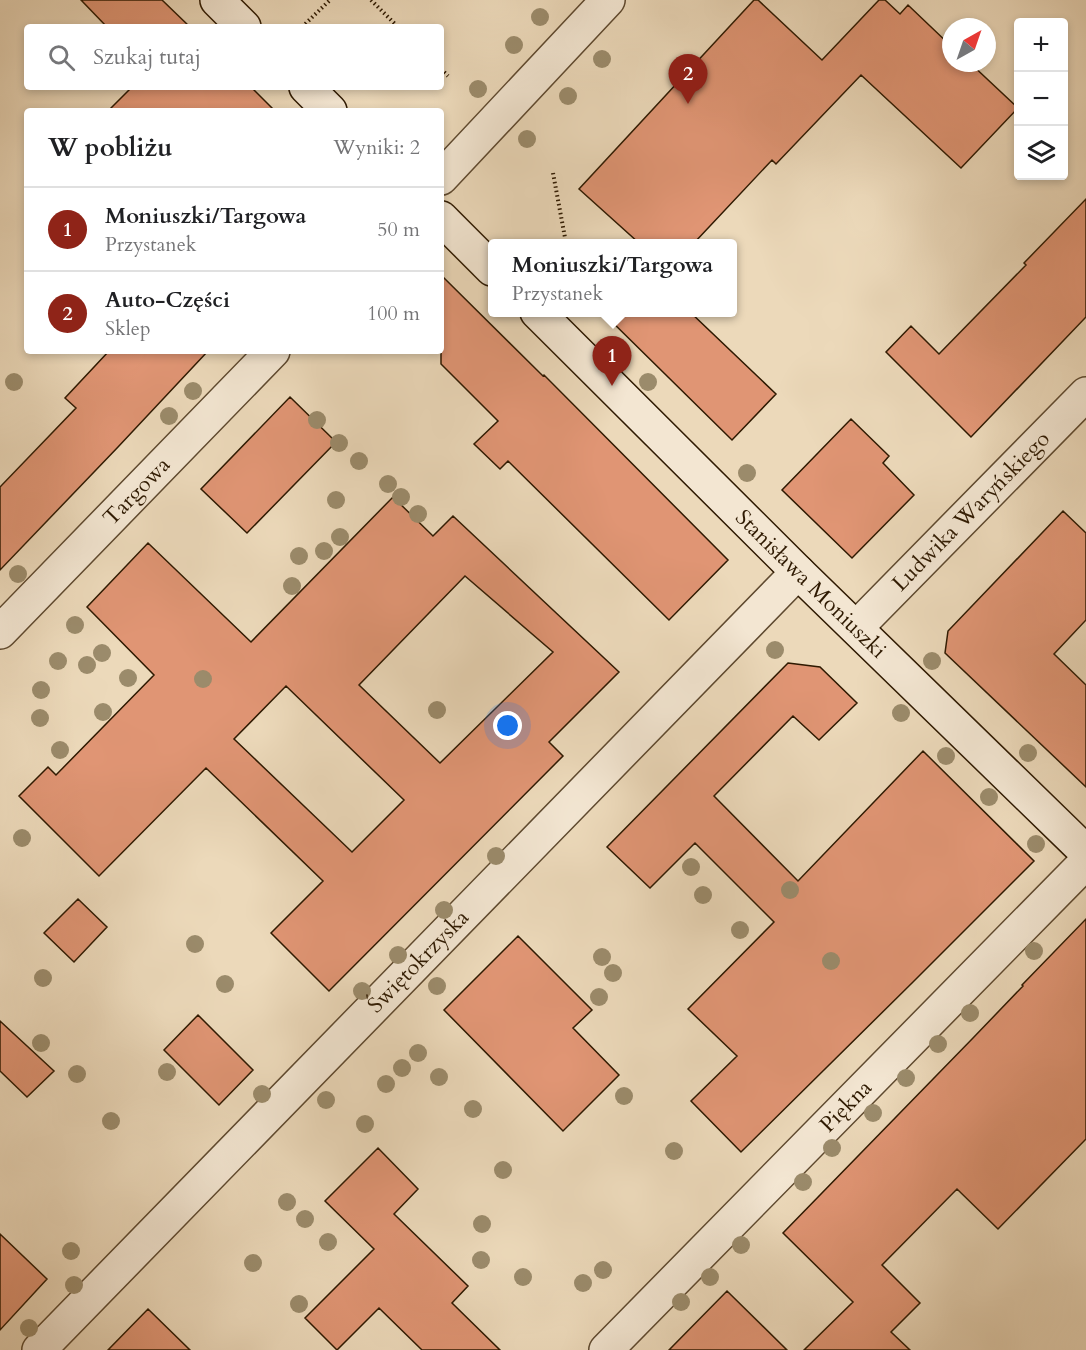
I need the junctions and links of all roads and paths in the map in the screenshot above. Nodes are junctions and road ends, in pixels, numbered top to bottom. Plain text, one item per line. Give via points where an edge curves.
1 (217, 0) edge
2 (330, 0) edge
3 (370, 0) edge
4 (608, 0) edge
5 (241, 24) edge
6 (305, 24) edge
7 (395, 24) edge
8 (444, 72) edge
9 (448, 76) dead end
10 (309, 90) edge
11 (327, 108) edge
12 (553, 172) dead end
13 (444, 175) edge
14 (444, 221) edge
15 (565, 239) edge
16 (488, 264) edge
17 (542, 317) edge
18 (270, 354) edge
19 (1086, 394) edge
20 (798, 572) junction
21 (856, 628) junction
22 (0, 632) edge
23 (1086, 852) edge
24 (1086, 862) edge
25 (39, 1350) edge
26 (606, 1350) edge

1 - 5 street
2 - 6 path
3 - 7 path
4 - 13 street
8 - 9 path
10 - 11 street
12 - 15 path
14 - 16 street
17 - 20 street, Stanisława Moniuszki
18 - 22 street, Targowa
19 - 21 street, Ludwika Waryńskiego
20 - 21 street, Stanisława Moniuszki
20 - 25 street, Świętokrzyska
21 - 23 street, Stanisława Moniuszki
24 - 26 street, Piękna

